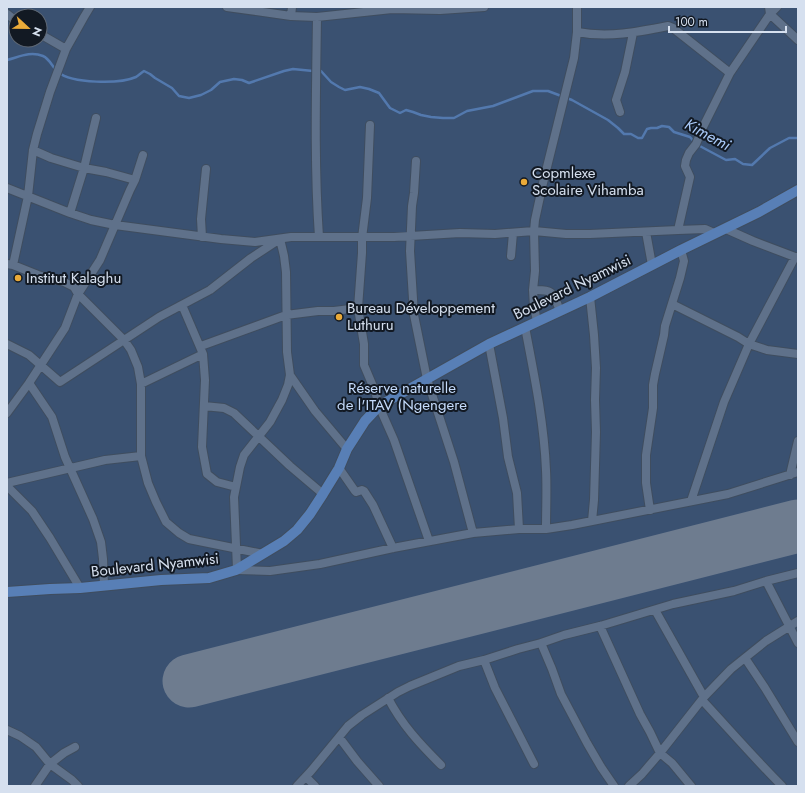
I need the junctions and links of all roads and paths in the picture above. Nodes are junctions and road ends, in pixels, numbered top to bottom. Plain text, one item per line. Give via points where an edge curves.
1 (9, 7) edge
2 (90, 7) edge
3 (231, 7) edge
4 (292, 7) edge
5 (484, 7) edge
6 (577, 7) edge
7 (777, 7) edge
8 (410, 8) edge
9 (363, 9) edge
10 (770, 10) edge
11 (7, 14) edge
12 (291, 16) junction
13 (317, 17) junction
14 (577, 32) junction
15 (632, 33) junction
16 (48, 39) edge
17 (798, 40) edge
18 (66, 49) junction
19 (730, 73) junction
20 (620, 112) dead end
21 (96, 118) dead end
22 (370, 125) dead end
23 (33, 150) junction
24 (143, 155) dead end
25 (416, 161) dead end
26 (84, 168) junction
27 (206, 169) dead end
28 (135, 180) junction
29 (7, 188) edge
30 (798, 190) edge
31 (28, 196) junction
32 (70, 213) junction
33 (115, 225) junction
34 (726, 229) junction
35 (678, 230) junction
36 (534, 231) junction
37 (646, 232) junction
38 (513, 233) junction
39 (714, 233) junction
40 (410, 236) junction
41 (202, 237) junction
42 (319, 237) junction
43 (362, 238) junction
44 (280, 239) junction
45 (681, 250) junction
46 (511, 256) dead end
47 (797, 257) edge
48 (10, 264) edge
49 (652, 265) junction
50 (533, 290) junction
51 (78, 294) junction
52 (590, 297) junction
53 (672, 304) junction
54 (182, 305) junction
55 (358, 308) junction
56 (560, 311) junction
57 (286, 315) junction
58 (537, 321) junction
59 (525, 327) junction
60 (124, 340) junction
61 (7, 344) edge
62 (489, 344) junction
63 (749, 344) junction
64 (202, 350) junction
65 (798, 354) edge
66 (41, 365) junction
67 (290, 375) junction
68 (427, 379) junction
69 (29, 383) junction
70 (141, 384) junction
71 (204, 406) junction
72 (379, 406) junction
73 (7, 413) edge
74 (258, 436) junction
75 (798, 441) edge
76 (348, 449) junction
77 (141, 456) junction
78 (70, 468) junction
79 (338, 468) junction
80 (798, 472) edge
81 (790, 474) junction
82 (7, 484) edge
83 (236, 487) junction
84 (323, 494) junction
85 (691, 501) junction
86 (650, 510) junction
87 (592, 521) junction
88 (519, 529) junction
89 (546, 529) junction
90 (473, 533) junction
91 (429, 542) junction
92 (393, 548) junction
93 (236, 549) junction
94 (263, 554) junction
95 (237, 570) junction
96 (798, 573) edge
97 (766, 581) junction
98 (104, 585) junction
99 (80, 588) junction
100 (7, 592) edge
101 (655, 610) junction
102 (798, 621) edge
103 (600, 626) junction
104 (789, 626) junction
105 (541, 643) junction
106 (798, 643) edge
107 (745, 658) junction
108 (484, 660) junction
109 (388, 698) junction
110 (703, 698) junction
111 (7, 730) edge
112 (339, 737) junction
113 (798, 742) edge
114 (75, 747) dead end
115 (660, 753) junction
116 (50, 764) junction
117 (534, 764) dead end
118 (441, 765) dead end
119 (306, 777) junction
120 (35, 786) edge
121 (78, 786) edge
122 (297, 786) edge
123 (315, 786) edge
124 (379, 786) edge
125 (614, 786) edge
126 (629, 786) edge
127 (691, 786) edge
128 (782, 786) edge

1 - 11 street
2 - 18 street
3 - 12 street
4 - 12 street
5 - 8 street via 440,10
6 - 14 street
7 - 10 street
8 - 9 street
9 - 13 street
10 - 17 street
10 - 19 street
12 - 13 street
13 - 42 street via 315,84
14 - 15 street
14 - 36 street via 574,58 543,183
15 - 19 street via 668,26 673,28
15 - 20 street via 625,72 616,100
16 - 18 street
18 - 23 street via 36,134
19 - 35 street via 686,160 685,166 690,177
21 - 26 street
22 - 43 street
23 - 26 street
23 - 31 street
24 - 28 street
25 - 40 street
26 - 28 street
26 - 32 street
27 - 41 street via 201,219
28 - 33 street
29 - 31 street
30 - 34 main road, Boulevard Nyamwisi
31 - 32 street
31 - 48 street
32 - 33 street
33 - 41 street
33 - 51 street via 100,260
34 - 39 main road, Boulevard Nyamwisi
34 - 47 street
35 - 37 street
35 - 39 street via 705,230
36 - 37 street via 590,234
36 - 38 street
36 - 50 street
37 - 49 street
38 - 40 street
38 - 46 street
39 - 45 main road, Boulevard Nyamwisi
40 - 43 street
40 - 68 street via 414,315
41 - 44 street via 255,242
42 - 43 street
42 - 44 street
43 - 55 street
44 - 54 street via 210,290
44 - 57 street via 286,272
45 - 49 main road, Boulevard Nyamwisi
45 - 53 street via 684,261
47 - 63 street
48 - 51 street via 64,282
49 - 52 main road, Boulevard Nyamwisi
50 - 56 street via 544,289 553,294
50 - 58 street
51 - 60 street
51 - 66 street via 65,328
52 - 56 main road, Boulevard Nyamwisi
52 - 87 street via 596,368
53 - 63 street
53 - 86 street via 653,385 653,408 646,455 646,483
54 - 60 street
54 - 64 street
55 - 57 street
55 - 72 street via 364,344 364,365
56 - 58 main road, Boulevard Nyamwisi
57 - 64 street
57 - 67 street
58 - 59 main road, Boulevard Nyamwisi
59 - 62 main road, Boulevard Nyamwisi
59 - 89 street via 543,436
60 - 66 street via 60,382
60 - 70 street via 138,367
61 - 66 street via 29,355
62 - 68 main road, Boulevard Nyamwisi
62 - 88 street via 508,457 517,493
63 - 65 street via 767,350
63 - 85 street via 724,402
64 - 70 street
64 - 71 street
66 - 69 street
67 - 74 street via 282,400 270,422
67 - 76 street via 315,411
68 - 72 main road, Boulevard Nyamwisi
68 - 90 street via 454,462
69 - 73 street
69 - 78 street via 52,418
70 - 77 street
71 - 74 street via 224,408 234,413
71 - 83 street via 202,447 207,474 217,482
72 - 76 main road, Boulevard Nyamwisi via 365,421
72 - 91 street via 394,440
74 - 83 street via 244,455
74 - 84 street
75 - 81 street
76 - 79 main road, Boulevard Nyamwisi
77 - 78 street via 105,460
77 - 93 street via 148,483 166,522 189,539
78 - 82 street
78 - 98 street via 101,542
79 - 84 main road, Boulevard Nyamwisi
79 - 92 street via 355,491 364,491
80 - 81 street
81 - 85 street via 728,494
82 - 99 street via 32,511
83 - 93 street
84 - 94 main road, Boulevard Nyamwisi via 297,530
85 - 86 street
86 - 87 street
87 - 89 street
88 - 89 street
88 - 90 street
90 - 91 street
91 - 92 street
92 - 95 street via 320,564 270,571
93 - 94 street
93 - 95 street
94 - 95 main road, Boulevard Nyamwisi
95 - 98 main road, Boulevard Nyamwisi via 209,578
96 - 97 street
97 - 101 street
97 - 104 street
98 - 99 main road, Boulevard Nyamwisi
99 - 100 main road, Boulevard Nyamwisi
101 - 103 street
101 - 110 street
102 - 104 street
103 - 105 street
103 - 115 street
104 - 106 street
104 - 107 street
105 - 108 street
105 - 125 street via 561,694
107 - 110 street
107 - 113 street
108 - 109 street via 427,679
108 - 117 street via 495,688
109 - 112 street via 348,726
109 - 118 street via 407,729
110 - 115 street
110 - 128 street
111 - 116 street via 36,747
112 - 119 street
112 - 124 street
114 - 116 street
115 - 126 street
115 - 127 street
116 - 120 street
116 - 121 street
119 - 122 street
119 - 123 street

